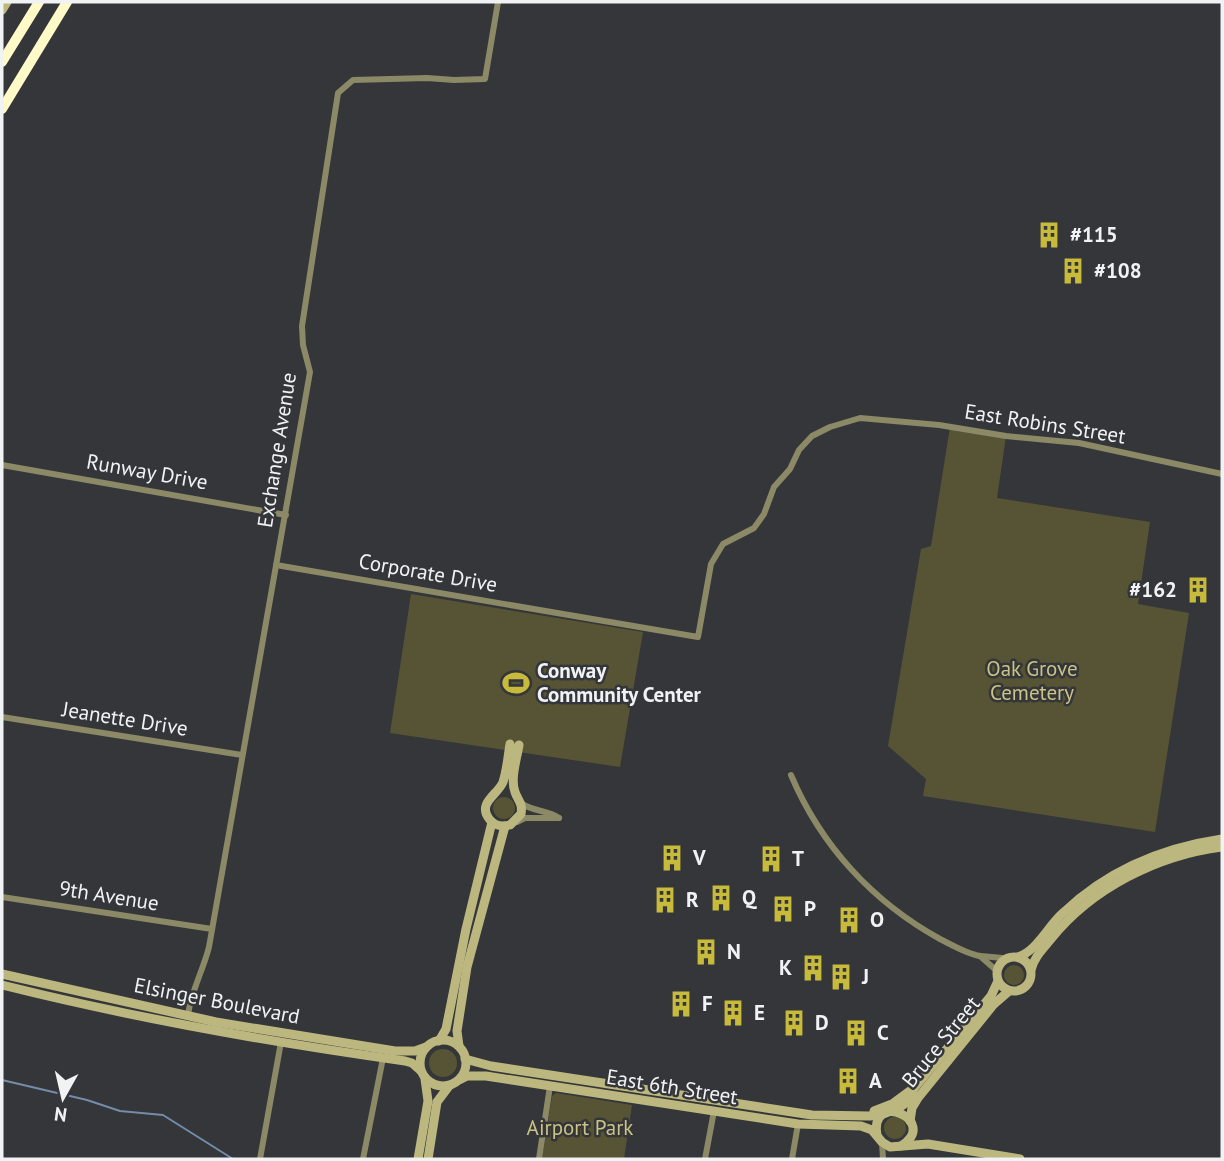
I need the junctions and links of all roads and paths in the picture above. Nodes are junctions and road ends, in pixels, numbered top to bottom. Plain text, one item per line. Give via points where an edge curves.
1 (7, 2) edge
2 (39, 2) edge
3 (66, 2) edge
4 (498, 2) edge
5 (2, 10) edge
6 (2, 62) edge
7 (2, 109) edge
8 (860, 418) joint
9 (2, 466) edge
10 (1222, 474) edge
11 (286, 514) junction
12 (276, 565) junction
13 (2, 717) edge
14 (242, 755) junction
15 (791, 775) dead end
16 (498, 791) junction
17 (515, 794) junction
18 (521, 803) junction
19 (492, 822) junction
20 (515, 823) junction
21 (505, 826) junction
22 (1221, 845) edge
23 (1179, 846) junction
24 (1154, 864) junction
25 (2, 897) edge
26 (212, 929) junction
27 (980, 956) junction
28 (1018, 957) junction
29 (1006, 959) junction
30 (1031, 970) junction
31 (2, 974) edge
32 (998, 976) junction
33 (2, 985) edge
34 (1009, 991) junction
35 (73, 1002) junction
36 (129, 1003) junction
37 (188, 1015) junction
38 (187, 1026) junction
39 (439, 1041) junction
40 (281, 1042) junction
41 (458, 1046) junction
42 (426, 1047) junction
43 (383, 1058) junction
44 (466, 1059) junction
45 (423, 1075) junction
46 (459, 1080) junction
47 (449, 1086) junction
48 (550, 1086) junction
49 (915, 1087) junction
50 (713, 1111) junction
51 (890, 1112) junction
52 (853, 1116) junction
53 (798, 1124) junction
54 (911, 1126) junction
55 (880, 1140) junction
56 (928, 1144) junction
57 (897, 1147) junction
58 (260, 1159) edge
59 (363, 1159) edge
60 (418, 1159) edge
61 (428, 1159) edge
62 (539, 1159) edge
63 (705, 1159) edge
64 (792, 1159) edge
65 (884, 1159) edge
66 (1020, 1159) edge

1 - 5 street
2 - 6 highway
3 - 7 highway
4 - 11 street, Exchange Avenue via 485,79 352,80 338,93 302,326 310,372
8 - 10 street, East Robins Street via 1079,443
8 - 12 street, Corporate Drive via 812,436 774,487 754,528 723,544 711,564 698,637
9 - 11 street, Runway Drive
11 - 12 street, Exchange Avenue
12 - 14 street, Exchange Avenue
13 - 14 street, Jeanette Drive
14 - 26 street
15 - 27 street via 825,837 871,890 924,930
16 - 17 street
16 - 17 street via 514,744
16 - 19 street via 486,803
17 - 18 street
18 - 20 street
18 - 20 street via 559,818 525,818
19 - 21 street
19 - 39 street via 446,1029
20 - 21 street
21 - 41 street via 467,967
22 - 23 street
22 - 24 street
23 - 24 street via 1176,853
23 - 28 street via 1131,865 1088,891 1056,919 1028,953
24 - 30 street via 1079,910 1039,953
25 - 26 street, 9th Avenue
26 - 37 street
27 - 29 street
27 - 32 street
28 - 29 street
28 - 30 street
29 - 32 street
30 - 34 street via 1027,985
31 - 36 street, Elsinger Boulevard
32 - 34 street
32 - 49 street, Bruce Street via 991,996
33 - 35 street, Elsinger Boulevard
34 - 54 street, Bruce Street via 918,1098
35 - 36 street via 87,998
35 - 38 street, Elsinger Boulevard
36 - 37 street, Elsinger Boulevard
37 - 38 street
37 - 42 street, Elsinger Boulevard via 395,1051
38 - 40 street, Elsinger Boulevard
39 - 41 street
39 - 42 street
40 - 43 street, Elsinger Boulevard
40 - 58 street
41 - 44 street
42 - 45 street via 420,1058
43 - 45 street, Elsinger Boulevard via 409,1062
43 - 59 street
44 - 46 street
44 - 52 street, East 6th Street via 798,1113
45 - 47 street via 434,1085
45 - 60 street via 428,1101
46 - 47 street
46 - 48 street, East 6th Street via 486,1076
47 - 61 street via 437,1102
48 - 50 street, East 6th Street
48 - 62 street
49 - 51 street, Bruce Street via 906,1103
49 - 52 street via 884,1107
50 - 53 street, East 6th Street
50 - 63 street
51 - 52 street, East 6th Street
51 - 54 street via 903,1114
51 - 55 street via 877,1124
53 - 55 street, East 6th Street via 861,1126
53 - 64 street
54 - 56 street
54 - 57 street via 908,1141
55 - 57 street
55 - 65 street
56 - 57 street
56 - 66 street
57 - 65 street

